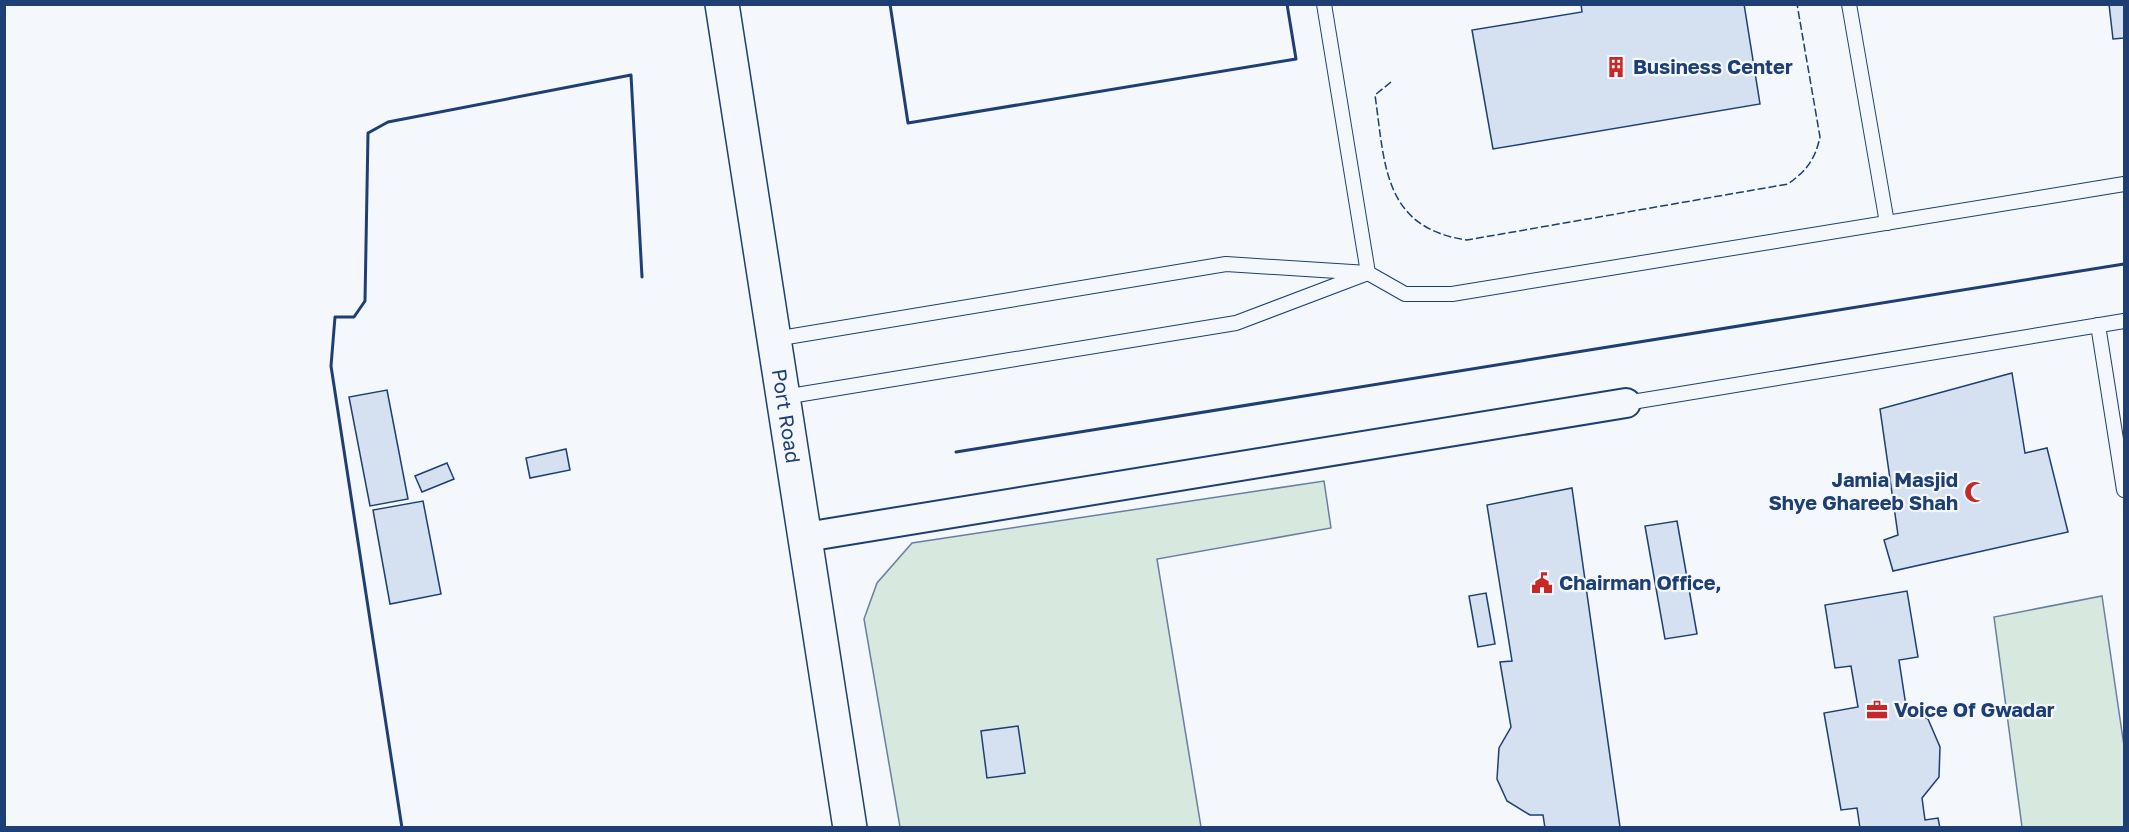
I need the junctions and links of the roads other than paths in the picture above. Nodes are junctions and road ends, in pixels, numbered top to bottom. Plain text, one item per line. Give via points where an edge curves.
1 (722, 4) edge
2 (1323, 4) edge
3 (1849, 4) edge
4 (2124, 184) edge
5 (1887, 223) junction
6 (1368, 273) junction
7 (2124, 321) edge
8 (2098, 325) junction
9 (775, 339) junction
10 (784, 397) junction
11 (1626, 403) joint
12 (2124, 490) edge
13 (806, 537) junction
14 (850, 828) edge

1 - 9 main road, Port Road
2 - 6 lane
3 - 5 lane
4 - 5 lane
5 - 6 lane via 1452,294 1405,294
6 - 9 lane via 1226,264
6 - 10 lane via 1236,323
7 - 8 lane
8 - 11 lane
8 - 12 lane
9 - 10 main road, Port Road
10 - 13 main road, Port Road
11 - 13 street
13 - 14 main road, Port Road

